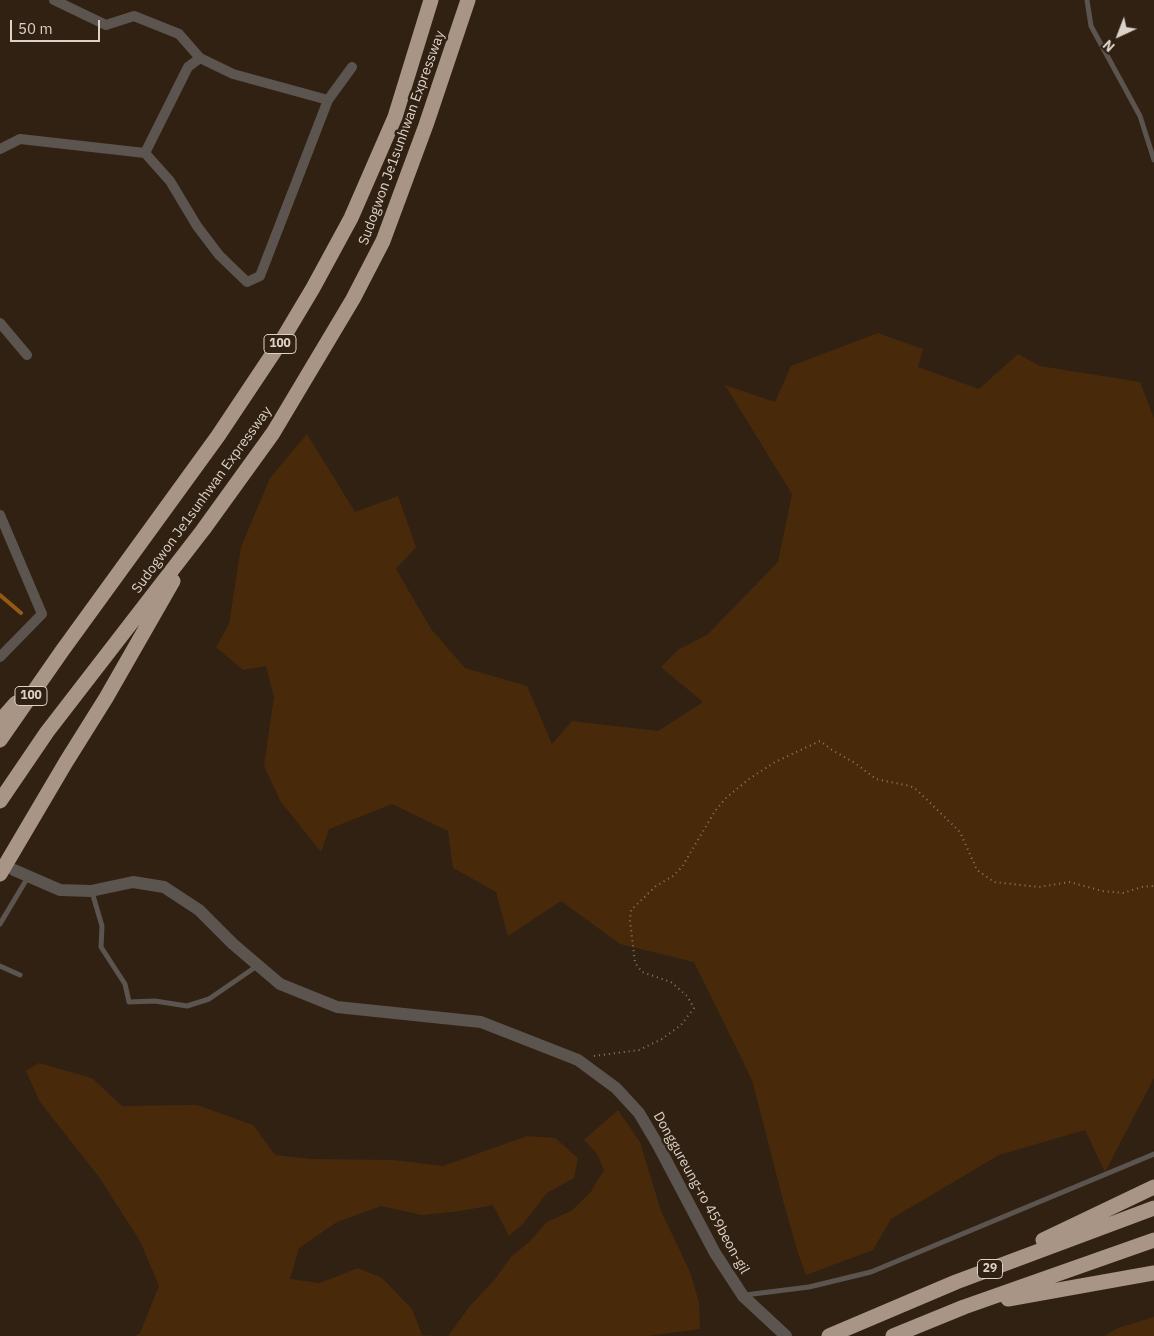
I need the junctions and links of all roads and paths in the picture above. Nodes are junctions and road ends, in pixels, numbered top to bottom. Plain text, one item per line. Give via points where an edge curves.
1 (54, 0) edge
2 (431, 0) edge
3 (468, 0) edge
4 (1087, 0) edge
5 (200, 58) junction
6 (352, 67) dead end
7 (328, 100) junction
8 (0, 149) edge
9 (145, 153) junction
10 (1154, 160) edge
11 (0, 323) edge
12 (28, 355) dead end
13 (0, 515) edge
14 (203, 530) junction
15 (62, 651) junction
16 (0, 657) edge
17 (0, 721) edge
18 (0, 740) edge
19 (0, 801) edge
20 (7, 872) edge
21 (28, 876) junction
22 (1154, 886) edge
23 (92, 891) junction
24 (0, 924) edge
25 (258, 965) junction
26 (0, 966) edge
27 (20, 976) dead end
28 (578, 1060) junction
29 (1154, 1154) edge
30 (1154, 1187) edge
31 (1154, 1208) edge
32 (1154, 1240) edge
33 (1154, 1273) edge
34 (956, 1282) junction
35 (743, 1296) junction
36 (964, 1307) junction
37 (782, 1333) edge
38 (828, 1336) edge
39 (893, 1336) edge

1 - 5 street via 106,25 134,16 179,34
2 - 15 highway, Sudogwon Je1sunhwan Expressway / 100 via 394,117 351,218 313,288 218,436
3 - 14 highway, Sudogwon Je1sunhwan Expressway / 100 via 383,241 273,433
4 - 10 lane via 1091,26 1140,116
5 - 7 street via 233,74
5 - 9 street via 188,67
6 - 7 street
7 - 9 street via 260,276 247,282 219,255 197,226 170,180
8 - 9 street via 20,140
11 - 12 street
13 - 16 street via 42,614
14 - 19 highway, Sudogwon Je1sunhwan Expressway / 100 via 46,732
14 - 20 highway
15 - 17 highway
15 - 18 highway, Sudogwon Je1sunhwan Expressway / 100
20 - 21 street, Donggureung-ro 459beon-gil
21 - 23 street, Donggureung-ro 459beon-gil via 60,890
21 - 24 lane
22 - 28 path via 1123,893 1070,882 1039,886 994,882 977,870 960,832 917,790 876,779 820,741 775,762 732,794 715,811 682,867 631,910 635,963 642,972 671,982 687,996 694,1008 681,1025 639,1050
23 - 25 street, Donggureung-ro 459beon-gil via 133,882 164,887 199,910
23 - 25 lane via 102,926 101,947 126,984 129,1002 155,1001 186,1006 209,999
25 - 28 street, Donggureung-ro 459beon-gil via 280,984 337,1007 480,1022
26 - 27 lane
28 - 35 street, Donggureung-ro 459beon-gil via 616,1088 639,1112
29 - 35 lane via 871,1272 809,1287
30 - 34 highway
31 - 34 highway, 29
32 - 36 highway, 29
33 - 36 highway
34 - 38 highway, 29
35 - 37 street, Donggureung-ro 459beon-gil
36 - 39 highway, 29

